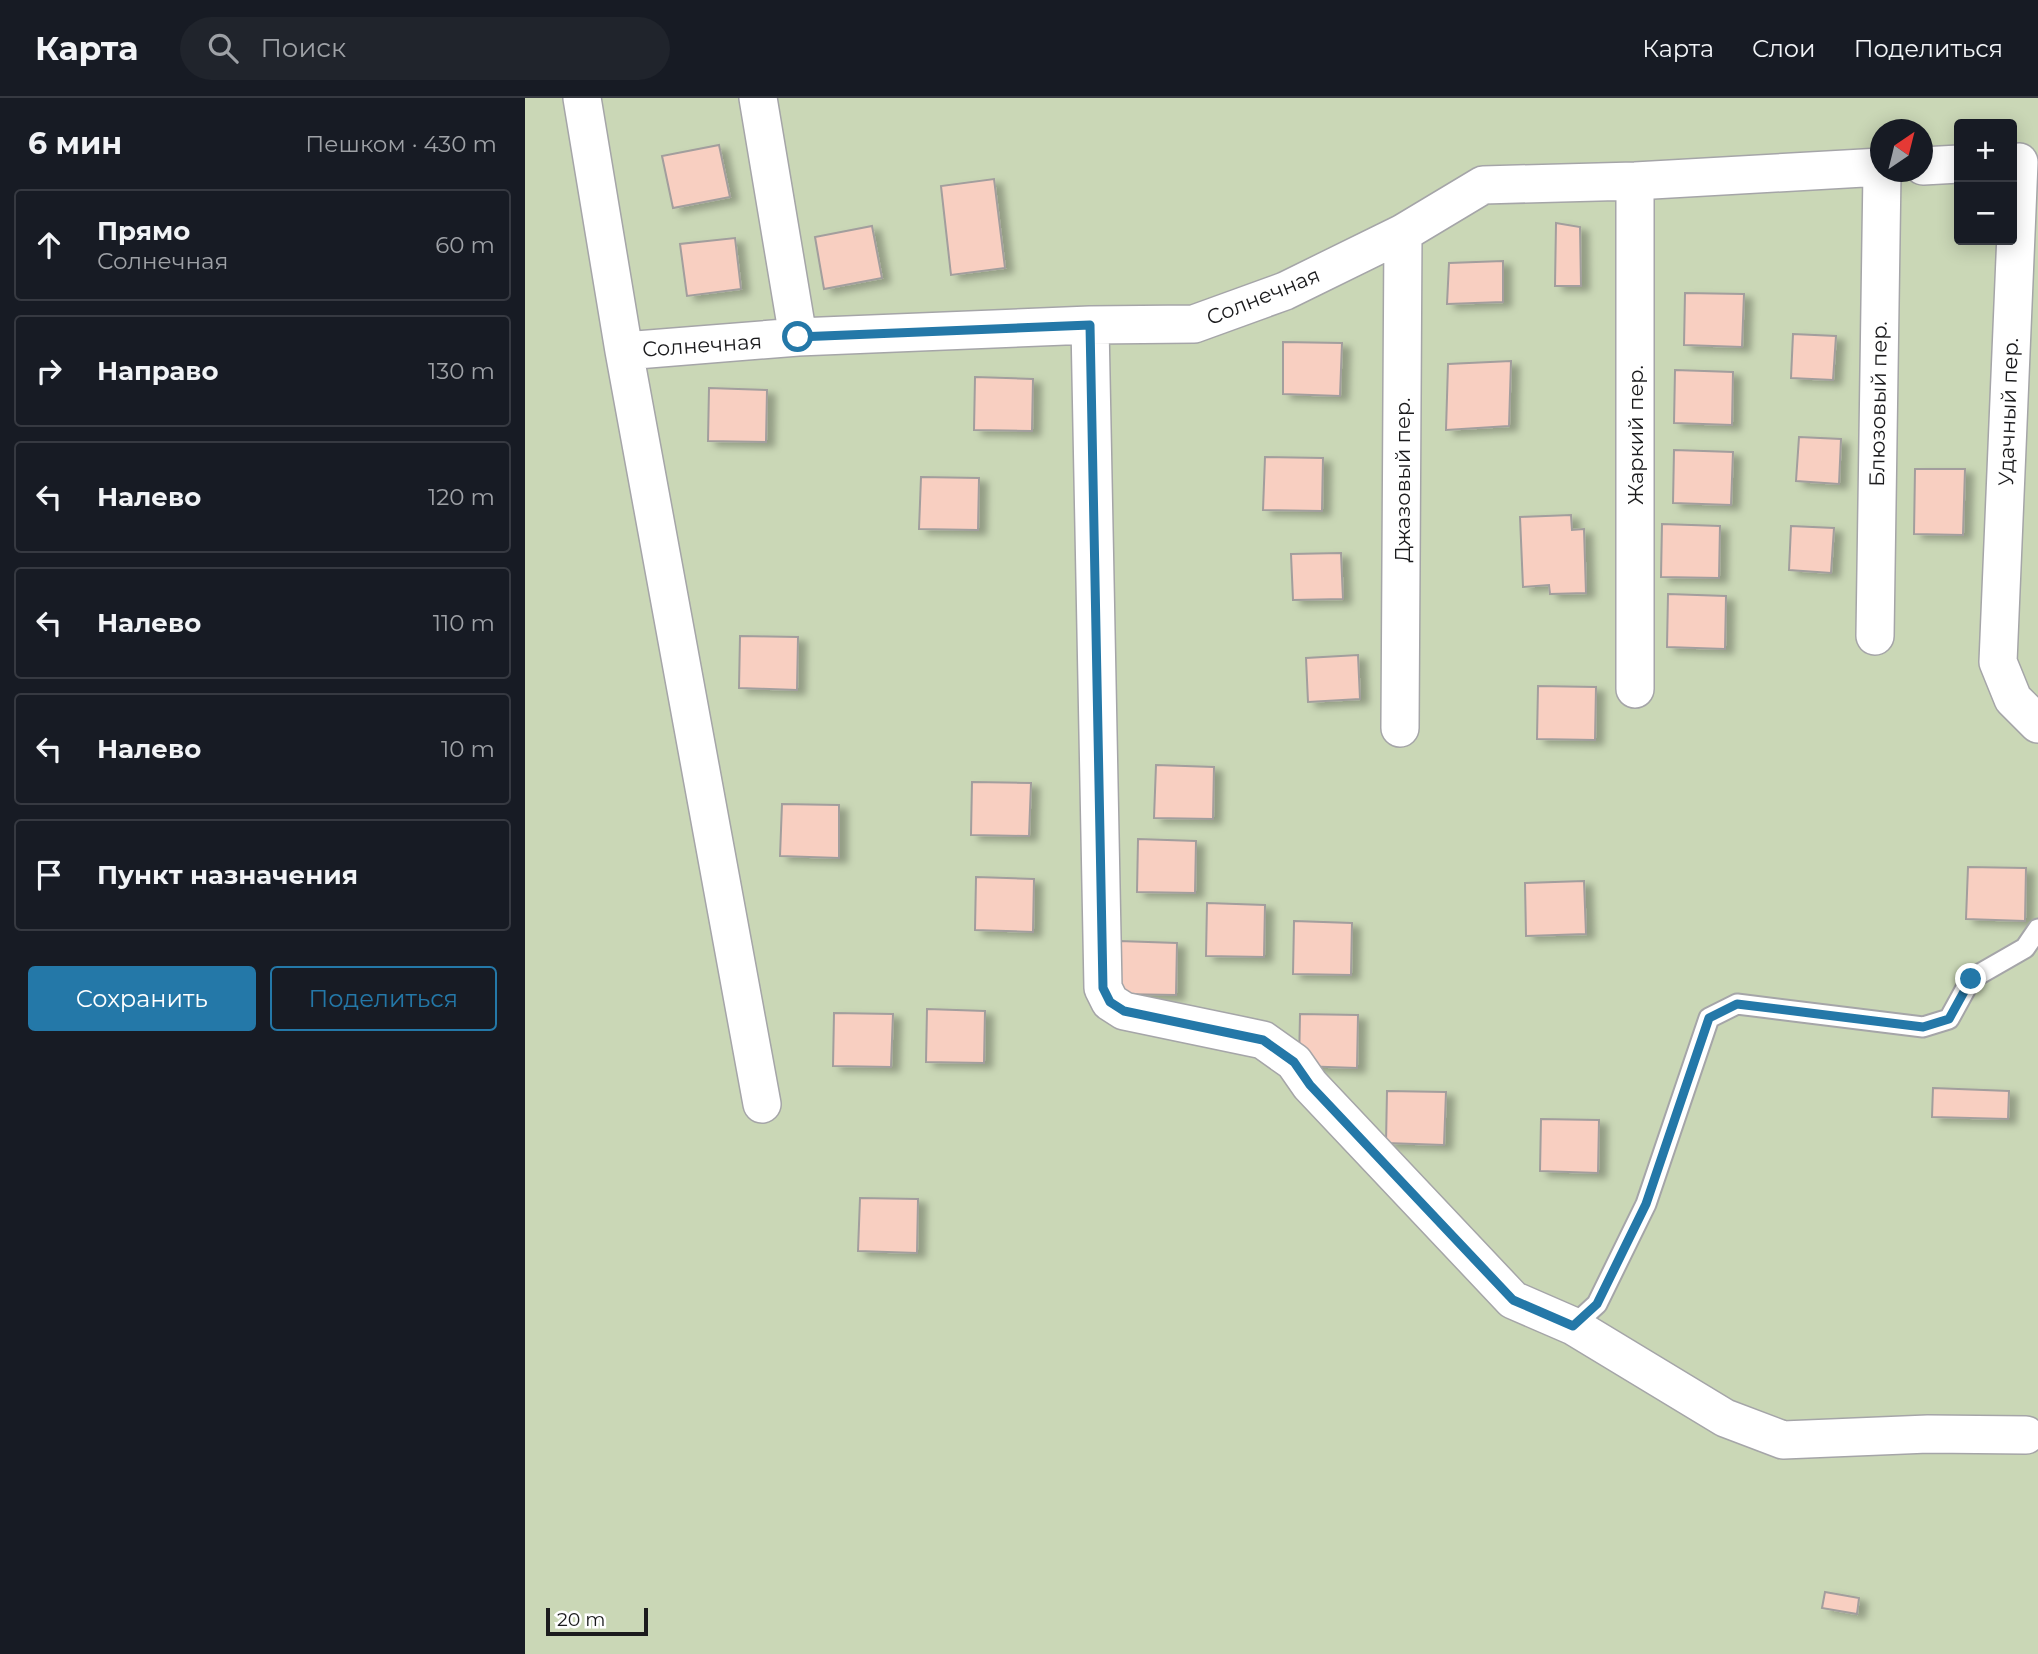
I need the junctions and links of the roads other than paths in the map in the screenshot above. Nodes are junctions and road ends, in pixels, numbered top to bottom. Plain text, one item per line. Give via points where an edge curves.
1 (582, 98) edge
2 (758, 98) edge
3 (2023, 162) edge
4 (1954, 164) edge
5 (1933, 165) edge
6 (1870, 170) edge
7 (1635, 181) junction
8 (1881, 182) edge
9 (1403, 233) junction
10 (1090, 325) junction
11 (798, 337) junction
12 (624, 351) junction
13 (1875, 636) dead end
14 (1635, 689) dead end
15 (2038, 724) edge
16 (1401, 728) dead end
17 (2038, 929) edge
18 (762, 1104) dead end
19 (1573, 1326) junction
20 (2026, 1436) dead end

1 - 12 street
2 - 11 street
3 - 15 street, Удачный пер. via 1998,662 2013,699
4 - 5 street
6 - 7 street, Солнечная
7 - 9 street, Солнечная via 1483,185
7 - 14 street, Жаркий пер.
8 - 13 street, Блюзовый пер.
9 - 10 street, Солнечная via 1285,291 1194,324
9 - 16 street, Джазовый пер.
10 - 11 street, Солнечная
10 - 19 street via 1103,988 1110,1002 1124,1011 1263,1040 1294,1062 1310,1085 1513,1300
11 - 12 street, Солнечная
12 - 18 street
17 - 19 lane via 2025,948 1971,979 1949,1019 1923,1027 1737,1004 1709,1018 1646,1204 1597,1304
19 - 20 street via 1725,1418 1783,1440 1928,1434

